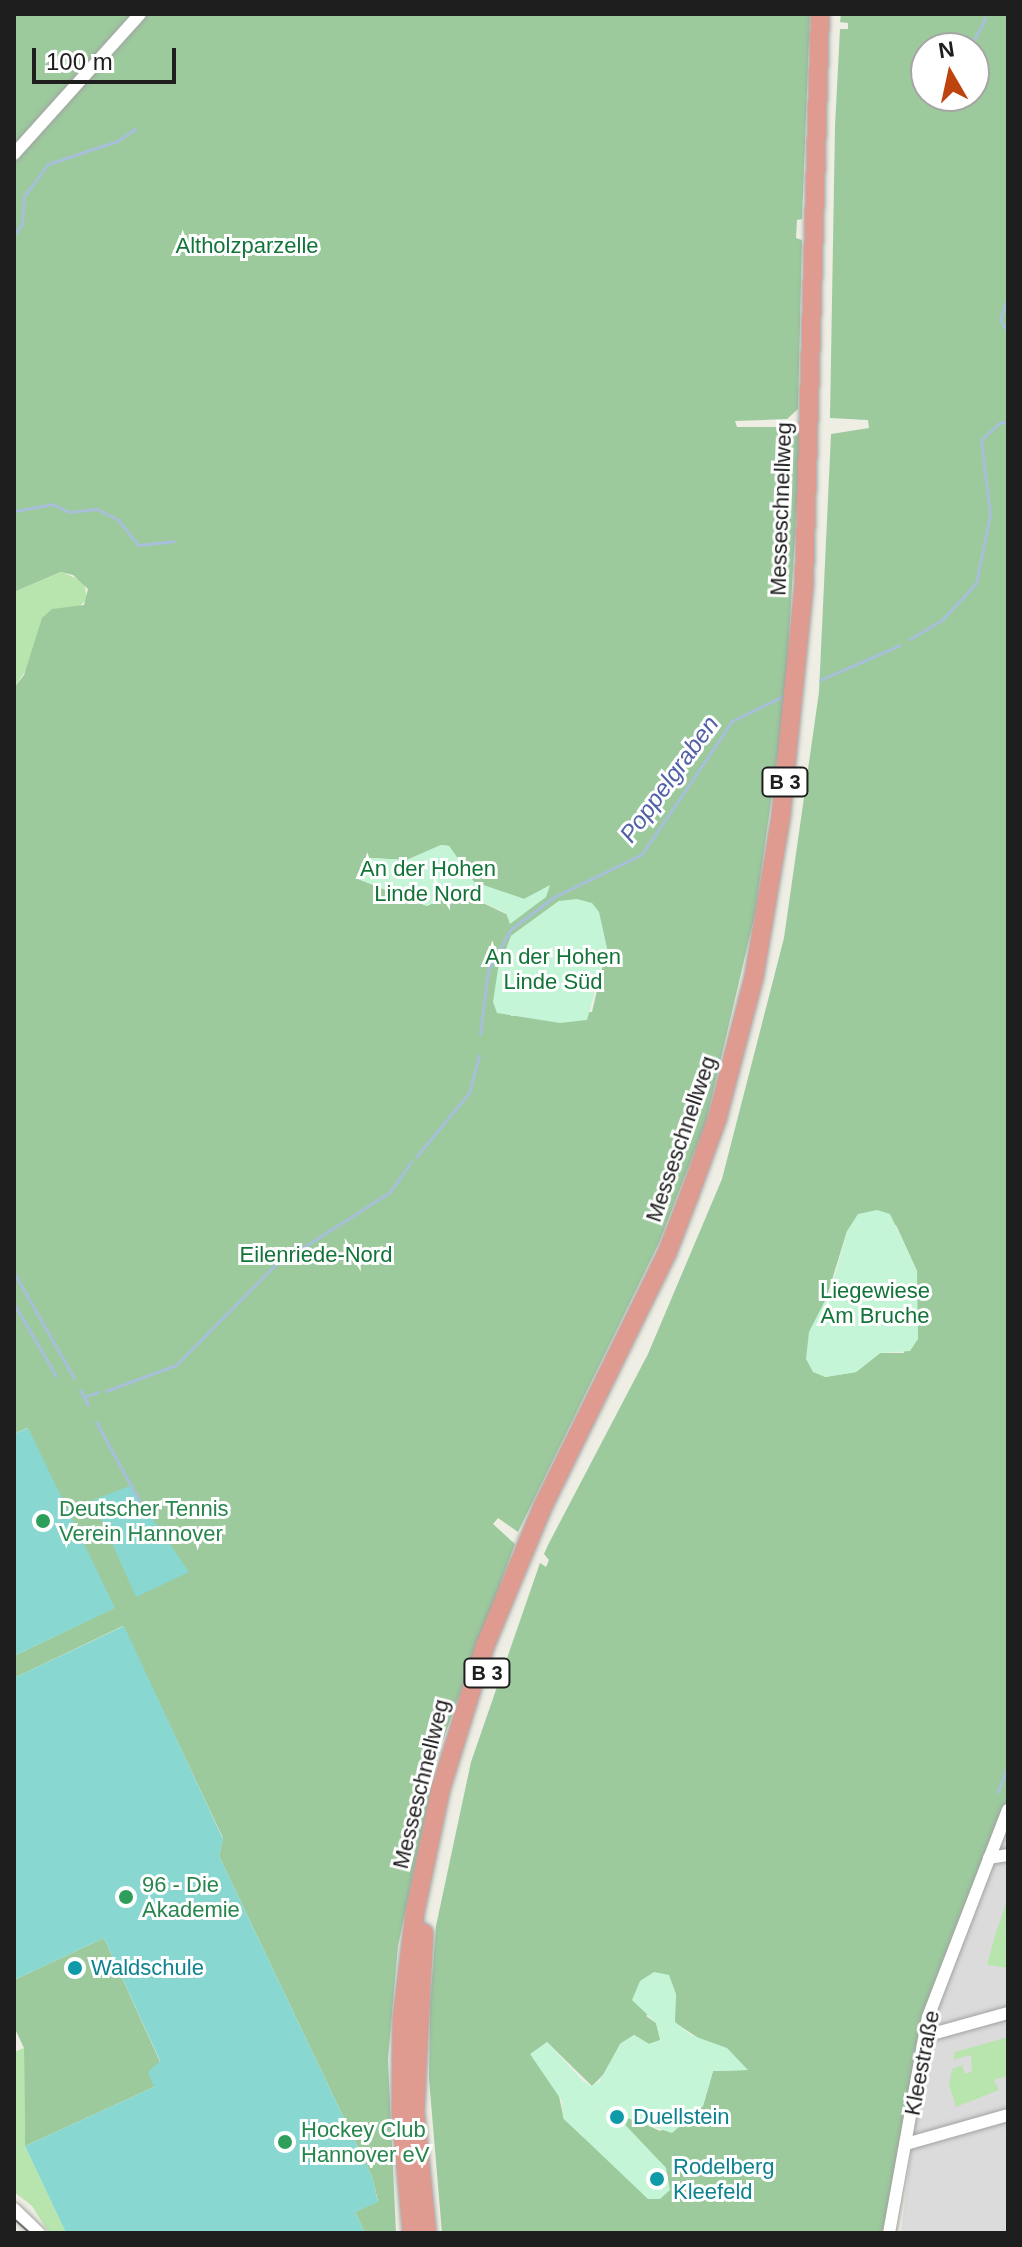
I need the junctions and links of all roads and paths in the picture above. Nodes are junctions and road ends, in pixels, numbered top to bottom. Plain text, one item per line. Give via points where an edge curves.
1 (140, 14) edge
2 (820, 14) edge
3 (831, 14) edge
4 (14, 154) edge
5 (1008, 1810) edge
6 (1008, 1855) edge
7 (989, 1858) junction
8 (1008, 2013) edge
9 (925, 2036) junction
10 (1008, 2115) edge
11 (906, 2144) junction
12 (14, 2209) edge
13 (39, 2233) edge
14 (412, 2233) edge
15 (429, 2233) edge
16 (889, 2233) edge

1 - 4 street
2 - 14 highway, Messeschnellweg / B 3 via 804,583 783,800 754,977 717,1119 689,1196 543,1506 485,1646 441,1788 415,1912 402,2019 401,2113
3 - 15 highway, Messeschnellweg / B 3 via 815,582 801,739 770,946 747,1048 696,1209 553,1509 495,1650 452,1790 426,1914 418,1994 415,2113
5 - 7 street, Kleestraße
6 - 7 street
7 - 9 street, Kleestraße
8 - 9 street
9 - 11 street, Kleestraße
10 - 11 street
11 - 16 street, Kleestraße
12 - 13 street

